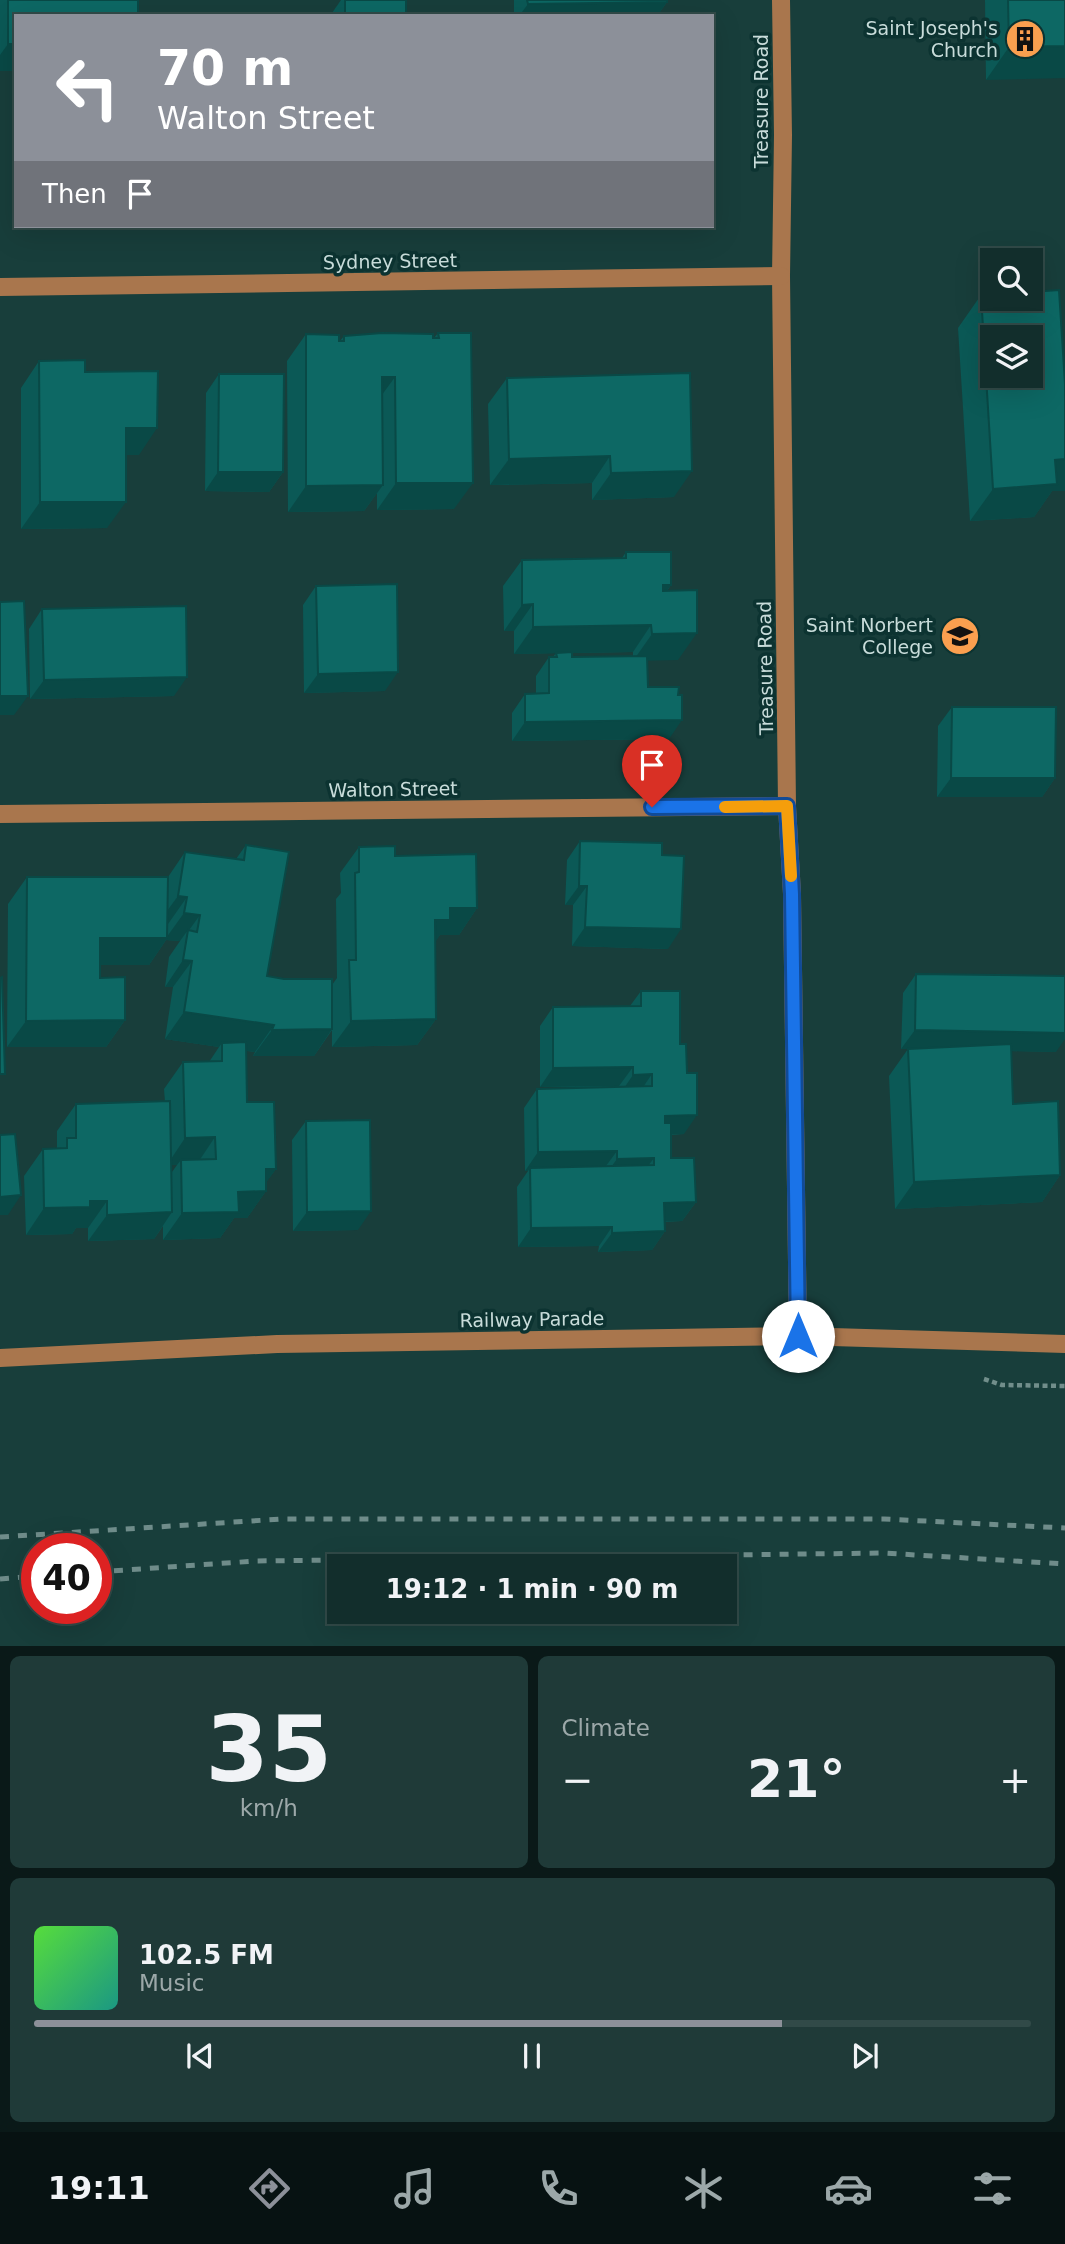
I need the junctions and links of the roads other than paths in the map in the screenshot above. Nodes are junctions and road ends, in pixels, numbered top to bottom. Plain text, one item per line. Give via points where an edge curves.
1 (781, 0) edge
2 (781, 276) junction
3 (0, 287) edge
4 (787, 806) junction
5 (0, 814) edge
6 (798, 1336) junction
7 (1065, 1344) edge
8 (0, 1358) edge

1 - 2 street, Treasure Road
2 - 3 street, Sydney Street
2 - 4 street, Treasure Road
4 - 5 street, Walton Street
4 - 6 street, Treasure Road
6 - 7 street, Railway Parade
6 - 8 street, Railway Parade via 277,1344

